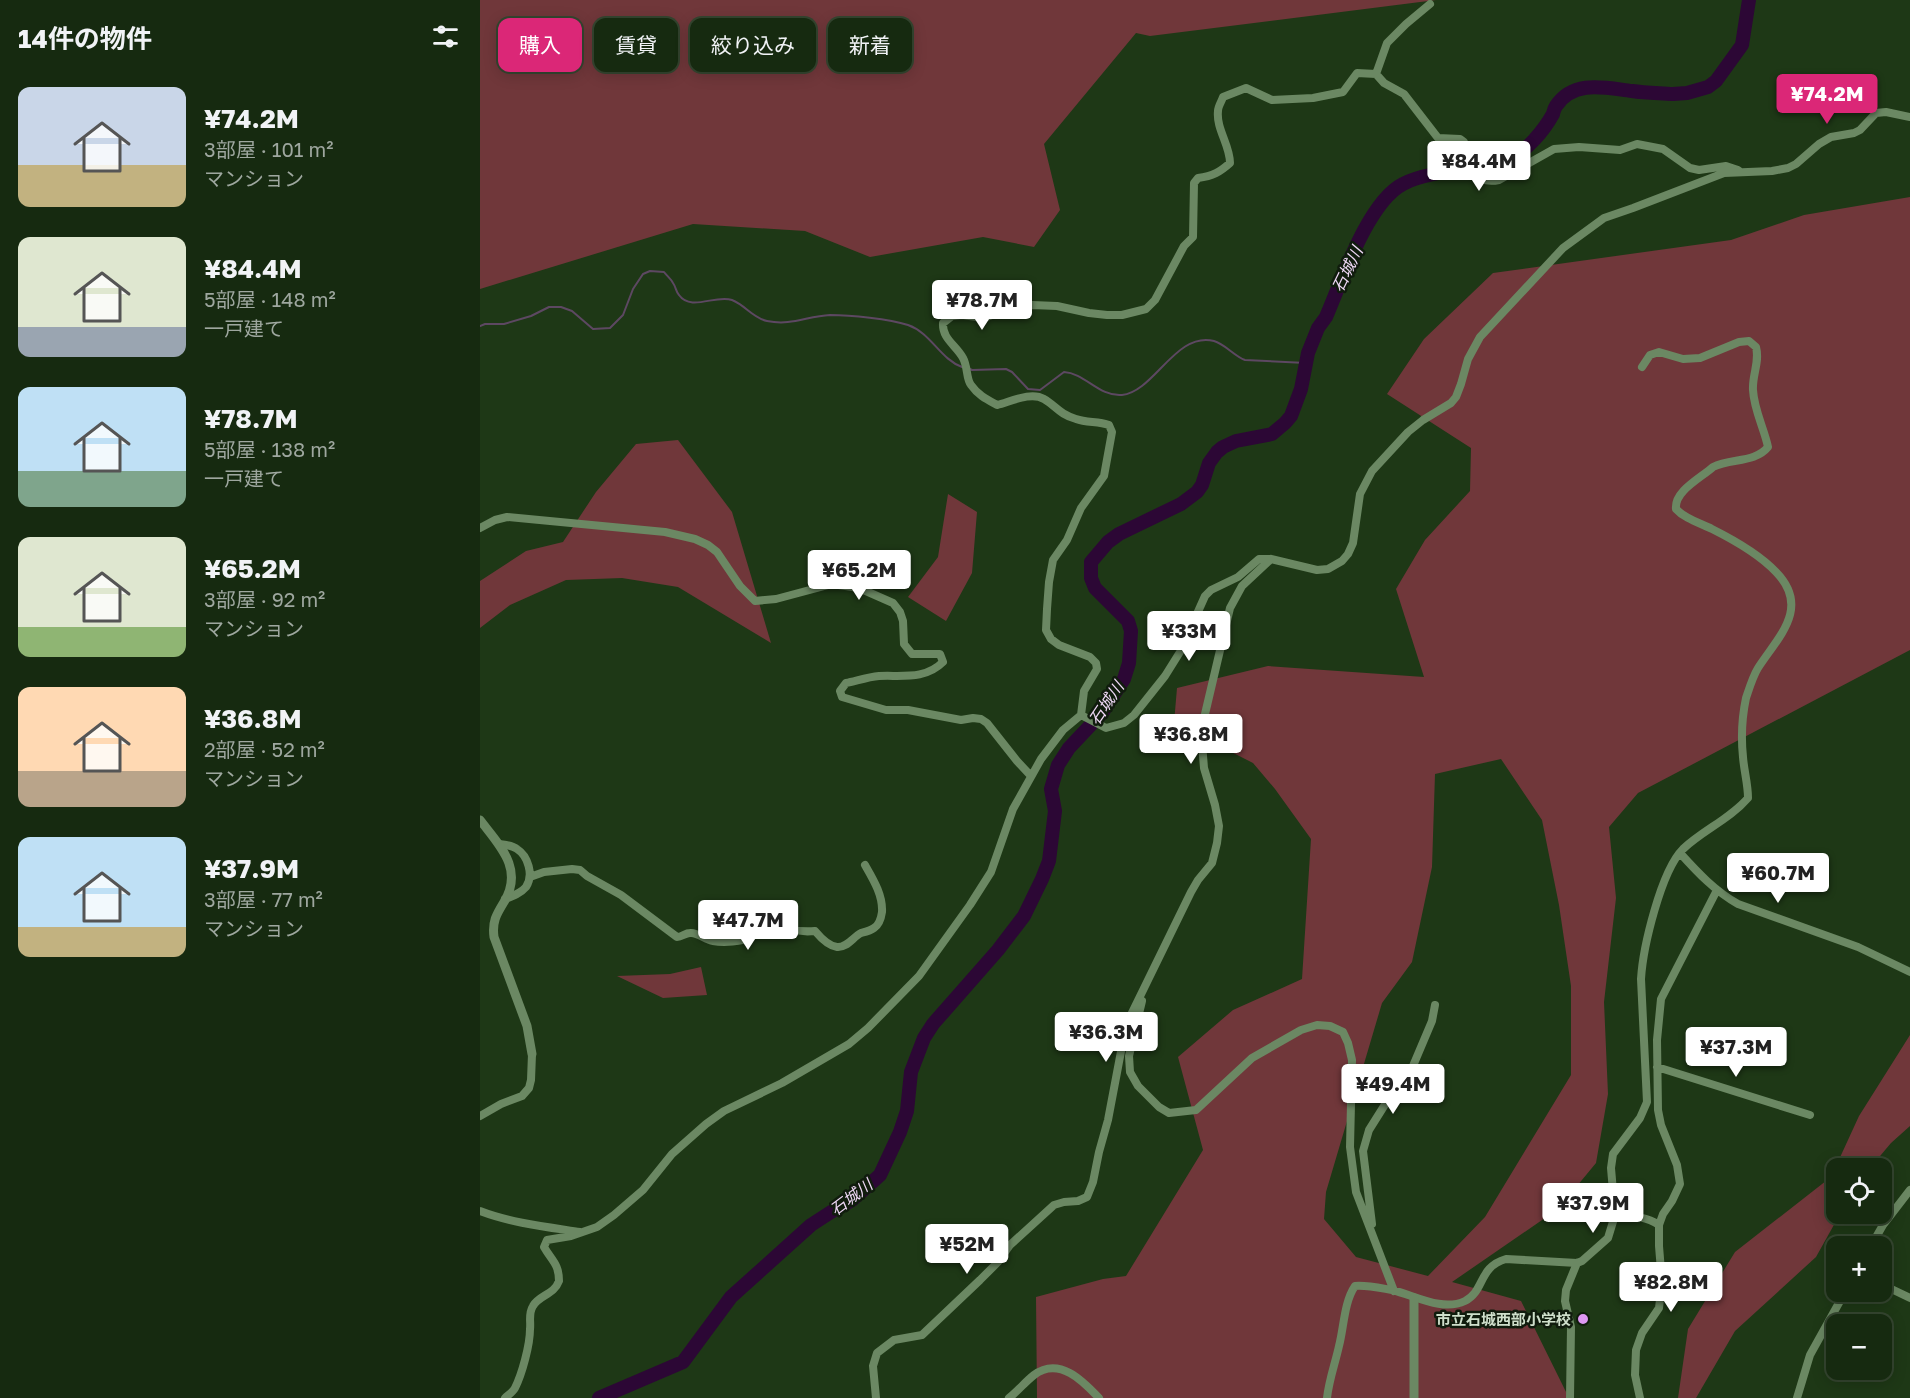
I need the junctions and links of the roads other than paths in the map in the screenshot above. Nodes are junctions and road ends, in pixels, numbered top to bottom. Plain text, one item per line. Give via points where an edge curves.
1 (1430, 4) dead end
2 (1376, 74) junction
3 (1910, 117) edge
4 (1742, 171) junction
5 (1642, 367) dead end
6 (480, 528) edge
7 (1271, 559) junction
8 (1082, 715) junction
9 (1031, 776) junction
10 (480, 820) edge
11 (498, 844) junction
12 (1680, 853) junction
13 (865, 865) dead end
14 (530, 877) junction
15 (1717, 890) junction
16 (506, 899) junction
17 (1910, 972) edge
18 (1145, 986) junction
19 (1435, 1005) dead end
20 (532, 1054) joint
21 (1657, 1067) junction
22 (1810, 1115) dead end
23 (480, 1116) edge
24 (1910, 1190) edge
25 (480, 1211) edge
26 (1615, 1215) junction
27 (1659, 1225) junction
28 (582, 1232) junction
29 (1374, 1234) junction
30 (1877, 1236) edge
31 (1576, 1263) junction
32 (1892, 1289) edge
33 (1394, 1291) junction
34 (1414, 1298) junction
35 (1910, 1298) edge
36 (1839, 1302) edge
37 (505, 1398) edge
38 (876, 1398) edge
39 (1009, 1398) edge
40 (1099, 1398) edge
41 (1327, 1398) edge
42 (1414, 1398) edge
43 (1570, 1398) edge
44 (1640, 1398) edge
45 (1797, 1398) edge

1 - 2 street via 1387,44
2 - 4 street via 1404,93 1438,138 1464,142 1473,174 1483,180 1499,180 1554,149 1620,150 1637,144 1663,149 1690,168 1726,166
2 - 8 street via 1358,73 1343,92 1313,98 1272,100 1246,88 1223,97 1218,111 1230,163 1220,172 1198,178 1194,183 1193,237 1146,309 1107,315 1032,305 1013,307 984,318 952,316 943,323 946,338 963,357 969,382 980,396 997,405 1030,396 1042,398 1063,415 1102,422 1112,432 1104,476 1081,508 1053,560 1049,582 1046,630 1051,639 1096,663 1097,669 1084,691
3 - 4 street via 1875,113 1860,130 1831,137 1788,168
4 - 7 street via 1707,178 1604,218 1563,248 1480,337 1451,403 1408,432 1372,471 1360,494 1353,543 1342,561 1317,570
5 - 12 street via 1650,355 1659,352 1683,359 1700,358 1739,342 1749,341 1756,347 1753,393 1768,447 1758,456 1713,467 1678,496 1675,504 1685,517 1765,562 1785,583 1792,601 1789,620 1756,670 1746,698 1742,728 1748,798
6 - 9 street via 507,517 676,534 717,552 755,601 832,584 876,594 900,612 904,644 912,654 940,654 943,662 934,671 921,674 878,676 846,683 840,691 843,697 886,710 981,719
7 - 8 street via 1259,559 1211,590 1165,676 1134,715 1124,723 1106,728
7 - 18 street via 1242,586 1230,608 1201,731 1204,768 1219,826 1212,863 1191,892
8 - 9 street via 1063,730
9 - 28 street via 1013,809 991,872 970,905 918,976 868,1028 849,1044 782,1083 724,1111 672,1154 643,1190 615,1215
10 - 11 street
11 - 14 street via 518,849 530,869
11 - 16 street via 512,871
12 - 15 street
12 - 26 street via 1657,900 1642,962 1647,1102 1613,1154
13 - 14 street via 881,901 880,921 873,929 838,947 815,931 771,923 765,923 751,938 739,940 712,941 694,933 676,937 580,870 544,872
14 - 16 street via 525,887
15 - 17 street via 1738,904 1858,947
15 - 21 street via 1660,999
16 - 20 street via 495,916 494,937
18 - 29 street via 1129,1056 1130,1072 1138,1086 1169,1113 1196,1110 1252,1058 1301,1030 1317,1025 1343,1032 1352,1060 1350,1147 1356,1192
18 - 38 street via 1126,1025 1108,1120 1087,1197 1054,1205 922,1335 894,1340 877,1353 873,1366
19 - 29 street via 1410,1073 1369,1130 1363,1151
20 - 23 street via 529,1088 522,1096
21 - 22 street
21 - 27 street via 1658,1110 1680,1184
24 - 30 street
25 - 28 street
26 - 27 street via 1635,1216
26 - 31 street via 1608,1238
27 - 44 street via 1662,1283 1659,1308 1636,1350 1635,1375
28 - 37 street via 544,1243 557,1266 559,1281 553,1292 532,1307 528,1350 514,1390
29 - 33 street
31 - 34 street via 1506,1259 1487,1270 1467,1300 1448,1305
31 - 43 street via 1565,1301 1571,1327
32 - 35 street
33 - 34 street
33 - 41 street via 1365,1285 1355,1286 1349,1295
34 - 42 street
36 - 45 street via 1810,1355
39 - 40 street via 1036,1373 1063,1369 1081,1379

